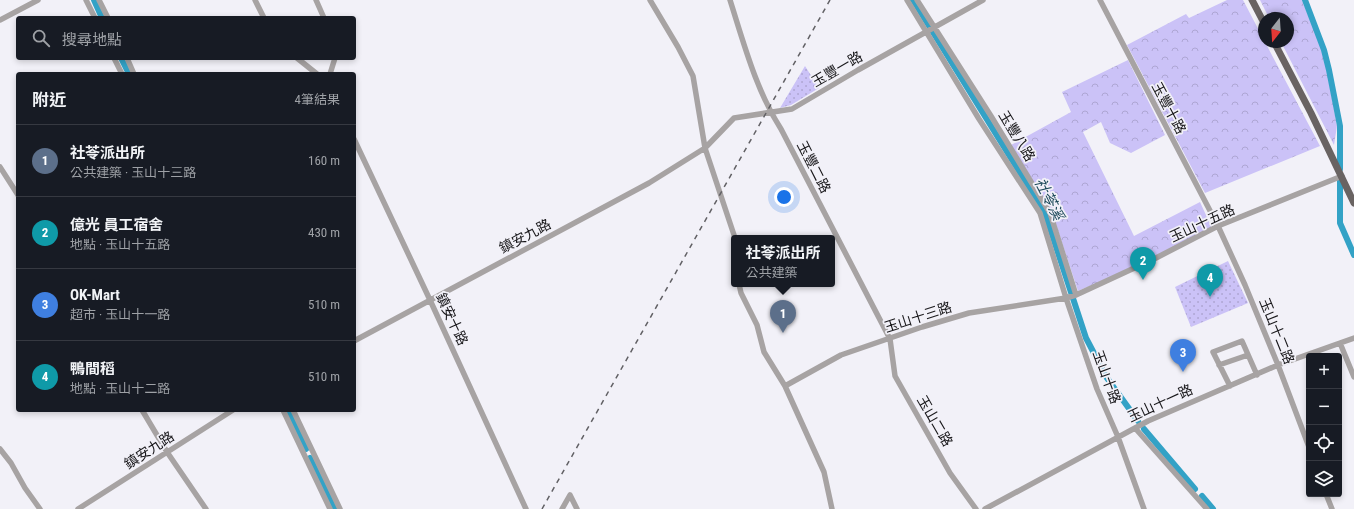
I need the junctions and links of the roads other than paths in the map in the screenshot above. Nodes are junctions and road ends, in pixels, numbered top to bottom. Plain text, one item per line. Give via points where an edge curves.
1 (38, 0) edge
2 (86, 0) edge
3 (99, 0) edge
4 (255, 0) edge
5 (316, 0) edge
6 (650, 0) edge
7 (730, 0) edge
8 (907, 0) edge
9 (918, 0) edge
10 (983, 0) edge
11 (1100, 0) edge
12 (1252, 0) edge
13 (1258, 12) edge
14 (94, 16) edge
15 (107, 16) edge
16 (263, 16) edge
17 (323, 16) edge
18 (0, 20) edge
19 (930, 30) junction
20 (1277, 48) edge
21 (115, 60) edge
22 (128, 60) edge
23 (300, 60) edge
24 (334, 60) edge
25 (121, 72) edge
26 (133, 72) edge
27 (314, 72) edge
28 (331, 72) edge
29 (770, 112) junction
30 (356, 143) edge
31 (705, 148) junction
32 (0, 167) edge
33 (1342, 176) junction
34 (16, 192) edge
35 (1354, 203) edge
36 (1218, 226) junction
37 (734, 235) edge
38 (740, 287) edge
39 (1071, 296) junction
40 (430, 300) junction
41 (1354, 338) edge
42 (890, 339) junction
43 (356, 340) edge
44 (1340, 343) junction
45 (1248, 355) junction
46 (1218, 365) junction
47 (1278, 365) junction
48 (1256, 375) junction
49 (1354, 377) edge
50 (785, 386) junction
51 (1230, 386) junction
52 (143, 412) edge
53 (228, 412) edge
54 (284, 412) edge
55 (294, 412) edge
56 (1135, 428) junction
57 (1118, 436) junction
58 (1306, 439) edge
59 (0, 449) edge
60 (167, 452) junction
61 (1327, 497) edge
62 (40, 509) edge
63 (78, 509) edge
64 (206, 509) edge
65 (330, 509) edge
66 (340, 509) edge
67 (526, 509) edge
68 (562, 509) edge
69 (577, 509) edge
70 (832, 509) edge
71 (976, 509) edge
72 (985, 509) edge
73 (1144, 509) edge
74 (1207, 509) edge
75 (1332, 509) edge

1 - 18 street
2 - 14 street
3 - 15 street
4 - 16 street
5 - 17 street
6 - 31 street via 693,76
7 - 29 street, 玉豐二路
8 - 19 street
9 - 19 street, 玉豐八路
10 - 19 street, 玉豐一路
11 - 36 street, 玉豐十路
12 - 13 main road
19 - 29 street, 玉豐一路 via 792,109
19 - 39 street via 979,119 1040,214
19 - 39 street, 玉豐八路 via 991,116 1050,213
20 - 33 main road
21 - 25 street
22 - 26 street
23 - 27 street
24 - 28 street
29 - 31 street, 玉豐一路 via 734,118
29 - 42 street, 玉豐二路
30 - 40 street, 鎮安十路
31 - 37 street
31 - 40 street, 鎮安九路 via 649,183
32 - 34 street
33 - 35 main road
33 - 36 street, 玉山十五路
36 - 39 street, 玉山十五路 via 1156,258
36 - 47 street, 玉山十二路
38 - 50 street via 757,325 764,352
39 - 42 street, 玉山十三路 via 970,313
39 - 57 street, 玉山十路 via 1097,389
40 - 43 street, 鎮安九路
40 - 67 street, 鎮安十路
41 - 44 street, 玉山十一路
42 - 50 street, 玉山十三路 via 841,355
42 - 71 street, 玉山二路 via 895,376 950,473
44 - 47 street, 玉山十一路
44 - 49 street
45 - 46 street
45 - 46 street via 1242,341 1213,352
45 - 48 street
46 - 51 street
47 - 48 street, 玉山十一路
47 - 58 street, 玉山十二路
48 - 51 street, 玉山十一路
50 - 70 street via 824,472
51 - 56 street, 玉山十一路 via 1148,420
52 - 60 street
53 - 60 street, 鎮安九路
54 - 65 street
55 - 66 street
56 - 57 street, 玉山十一路
56 - 74 street
57 - 72 street, 玉山十一路
57 - 73 street, 玉山十路
59 - 62 street
60 - 63 street, 鎮安九路
60 - 64 street
61 - 75 street
68 - 69 street via 570,495

